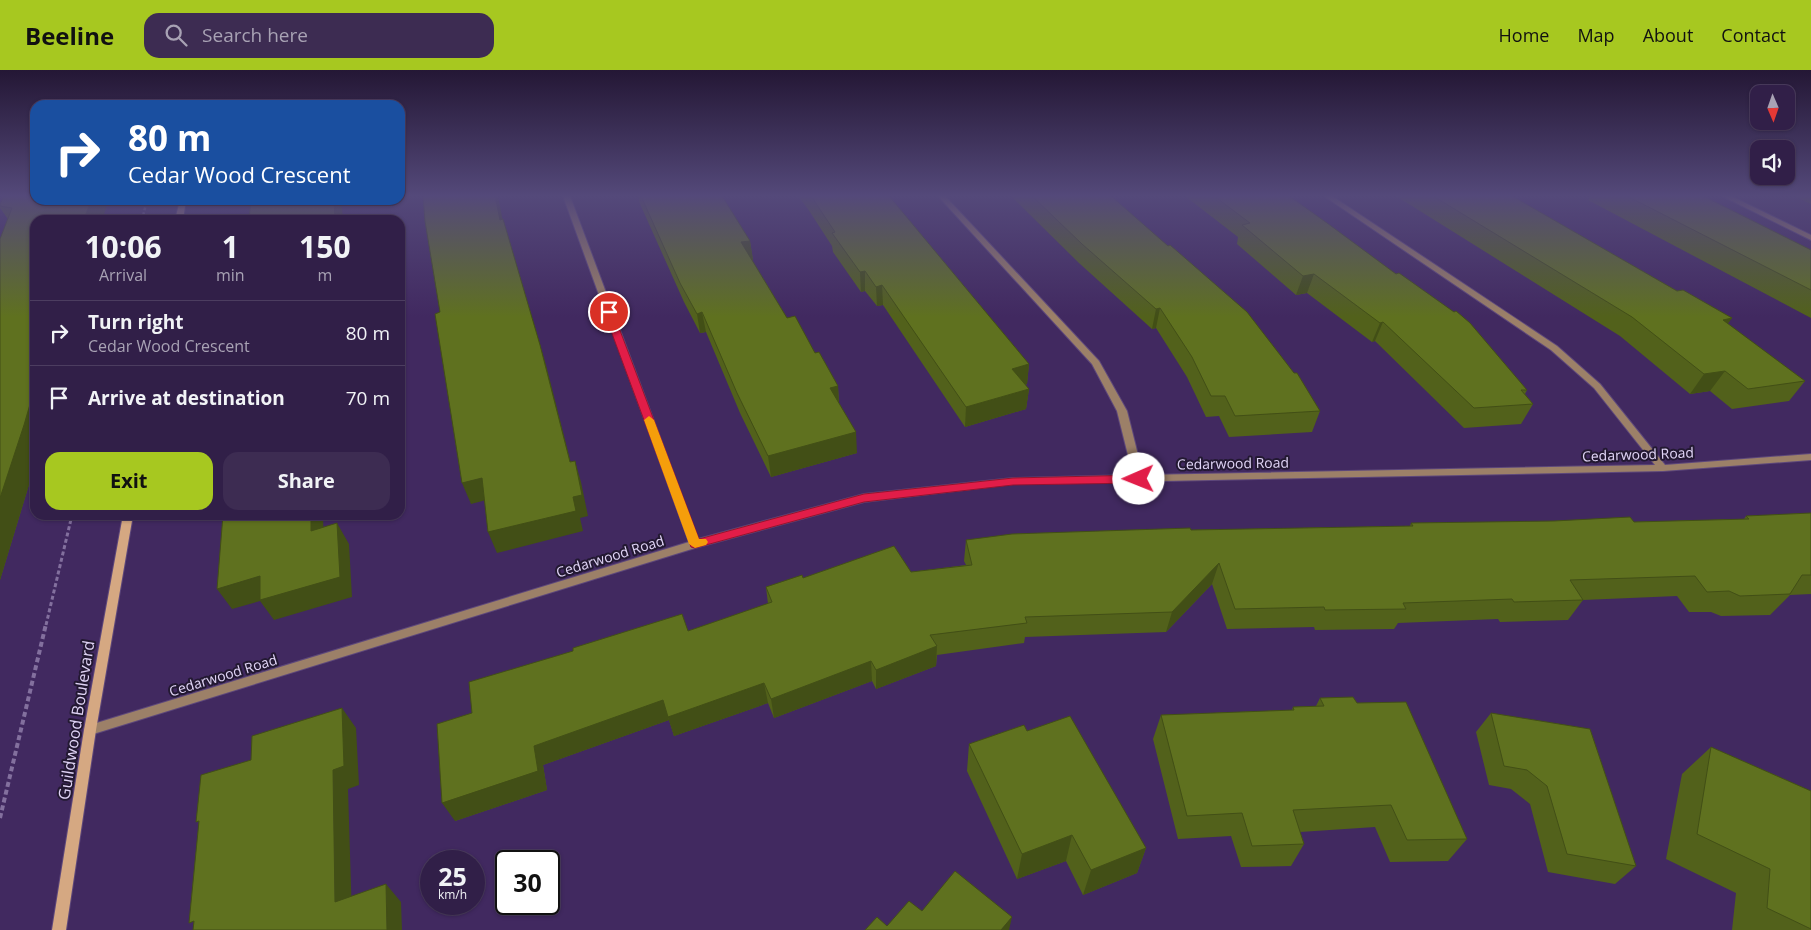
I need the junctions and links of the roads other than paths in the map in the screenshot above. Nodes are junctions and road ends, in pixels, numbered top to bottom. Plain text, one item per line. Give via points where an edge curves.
1 (581, 236) edge
2 (978, 236) edge
3 (1387, 236) edge
4 (1811, 457) edge
5 (1663, 468) junction
6 (1139, 479) junction
7 (127, 520) edge
8 (695, 544) junction
9 (90, 730) junction
10 (59, 930) edge

1 - 8 street
2 - 6 street via 1096,363 1122,411
3 - 5 street via 1554,348 1597,386
4 - 5 street, Cedarwood Road
5 - 6 street, Cedarwood Road
6 - 8 street, Cedarwood Road via 1013,481 864,498
7 - 9 street, Guildwood Boulevard
8 - 9 street, Cedarwood Road
9 - 10 street, Guildwood Boulevard

